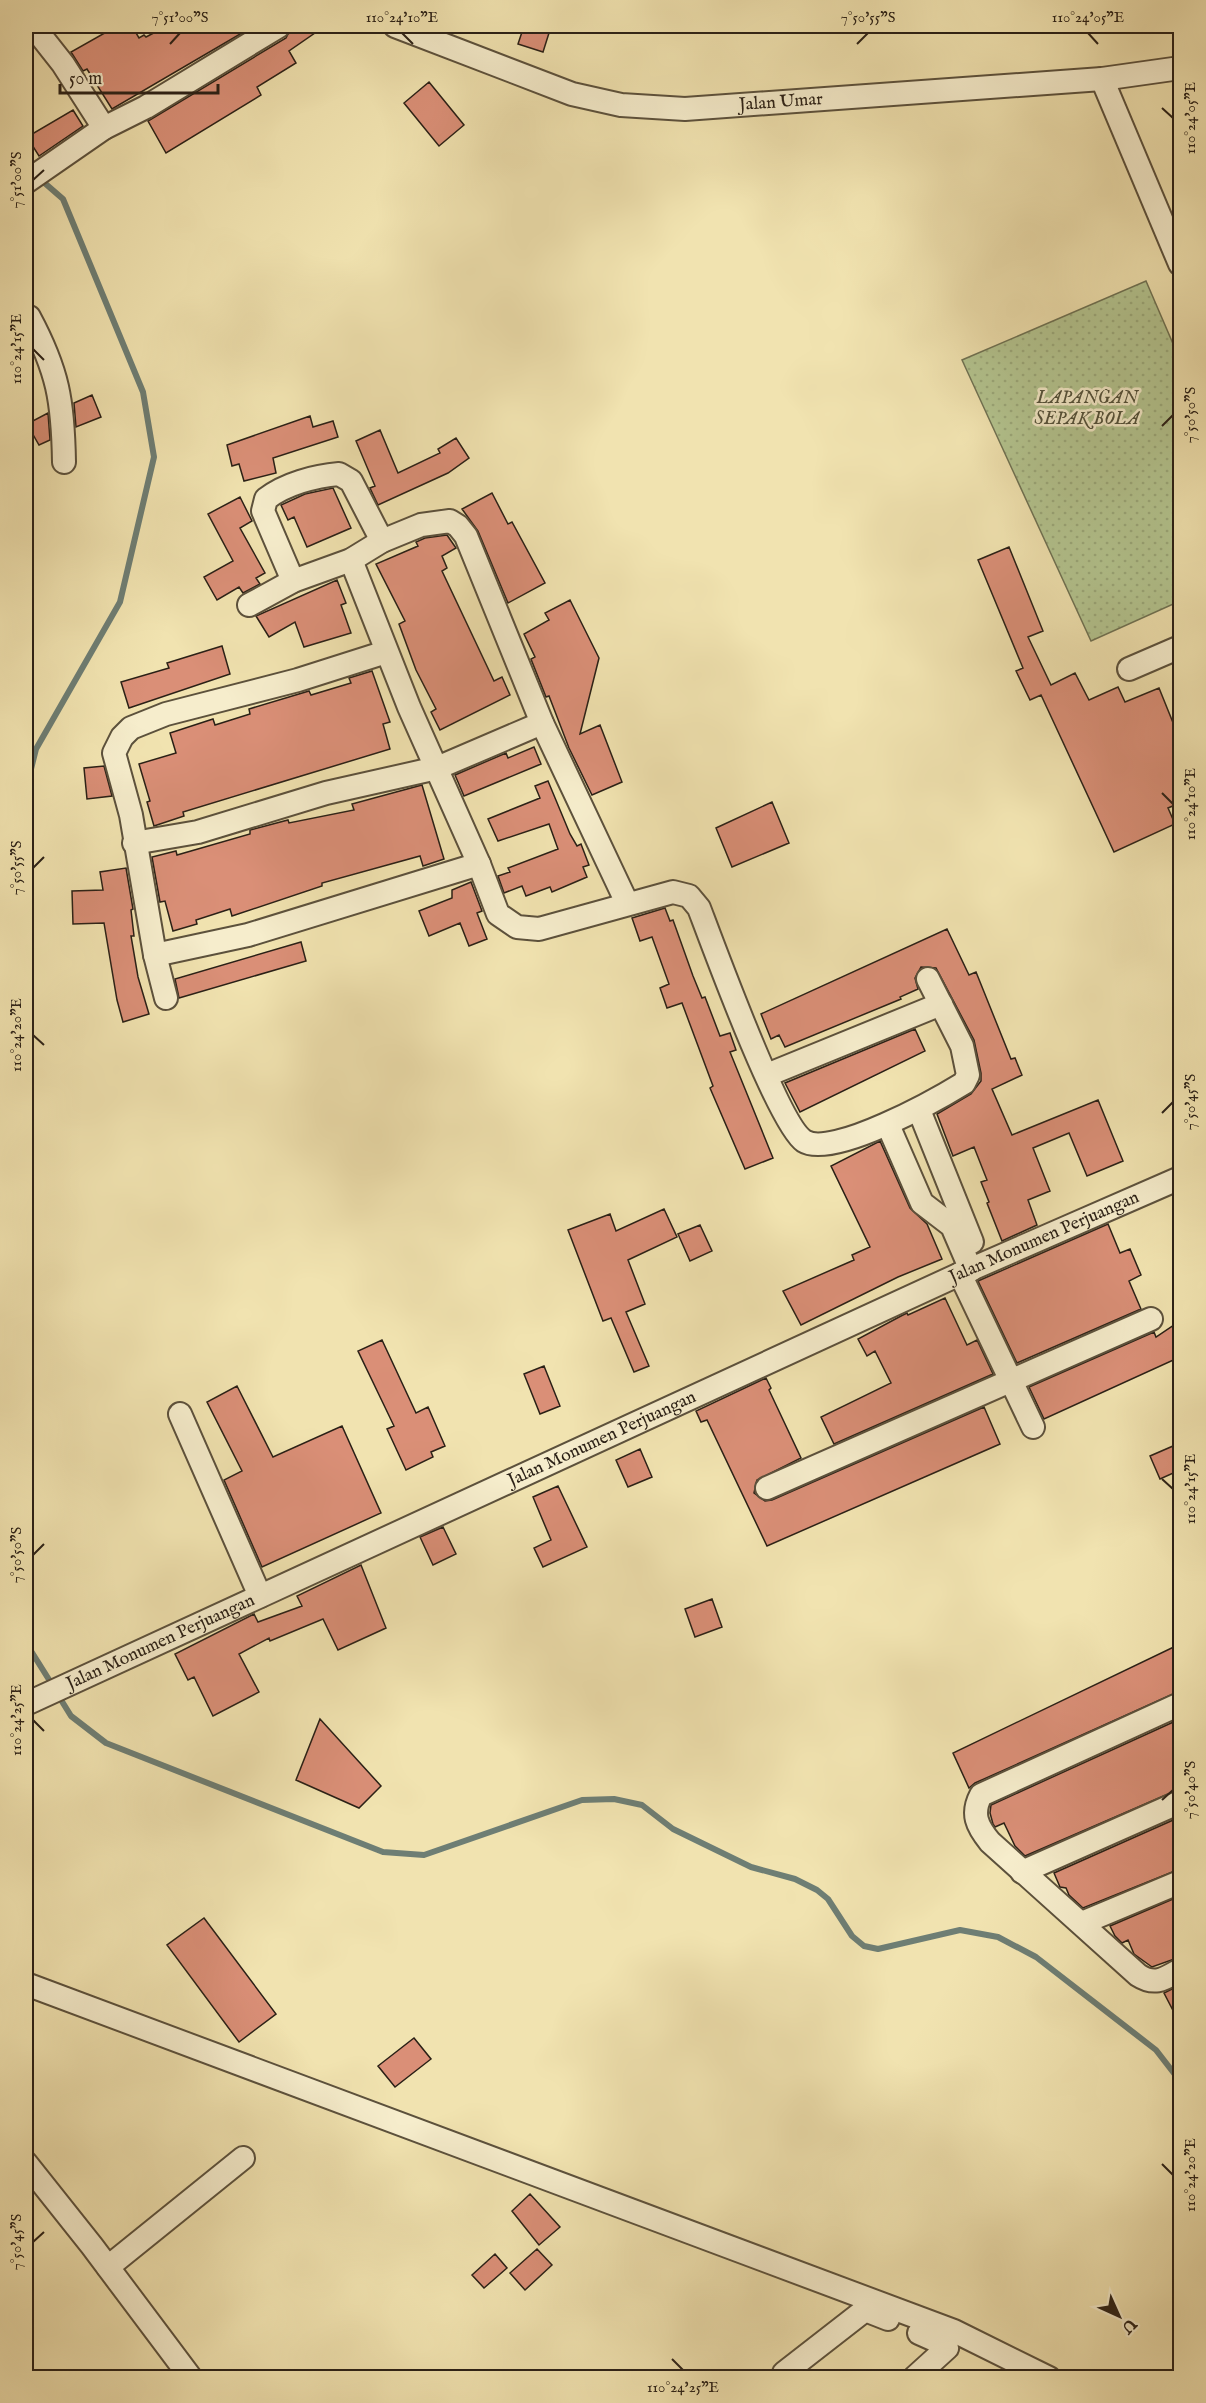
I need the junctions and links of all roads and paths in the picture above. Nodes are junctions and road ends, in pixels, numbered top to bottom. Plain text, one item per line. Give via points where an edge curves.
1 (33, 26) edge
2 (279, 26) edge
3 (395, 26) edge
4 (1180, 68) edge
5 (1102, 79) junction
6 (104, 128) junction
7 (26, 182) edge
8 (1180, 264) edge
9 (33, 314) edge
10 (64, 462) dead end
11 (382, 541) junction
12 (351, 560) junction
13 (293, 581) junction
14 (249, 605) dead end
15 (1180, 647) edge
16 (386, 652) junction
17 (1130, 669) dead end
18 (542, 723) junction
19 (437, 768) junction
20 (134, 843) junction
21 (479, 864) junction
22 (627, 903) junction
23 (155, 955) junction
24 (928, 979) dead end
25 (166, 998) dead end
26 (941, 1004) junction
27 (766, 1075) junction
28 (919, 1110) junction
29 (888, 1125) junction
30 (1180, 1178) edge
31 (970, 1270) junction
32 (1151, 1319) dead end
33 (1011, 1381) junction
34 (180, 1414) dead end
35 (1034, 1427) dead end
36 (767, 1488) dead end
37 (260, 1596) junction
38 (26, 1704) edge
39 (1180, 1704) edge
40 (1180, 1802) edge
41 (1022, 1872) junction
42 (1180, 1882) edge
43 (1082, 1923) junction
44 (1180, 1970) edge
45 (26, 1984) edge
46 (243, 2158) dead end
47 (29, 2174) edge
48 (108, 2267) junction
49 (191, 2378) edge
50 (786, 2378) edge
51 (914, 2378) edge
52 (1049, 2378) edge

1 - 6 street
2 - 6 street via 146,107
3 - 5 street, Jalan Umar via 572,94 621,105 685,109
4 - 5 street, Jalan Umar
5 - 8 street
6 - 7 street
9 - 10 street via 56,376 64,417
11 - 12 street
11 - 13 street via 351,481 339,474 278,491 266,499 263,511
11 - 18 street via 421,525 450,522 458,526 466,536
12 - 13 street
12 - 16 street
13 - 14 street
15 - 17 street
16 - 19 street
16 - 20 street via 298,680 166,714 131,728 114,753 131,815
18 - 19 street
18 - 22 street
19 - 20 street via 326,793 198,831
19 - 21 street
20 - 23 street
21 - 22 street via 498,915 517,927 539,929
21 - 23 street via 248,935
22 - 27 street via 673,892 689,896 699,908
23 - 25 street
24 - 26 street
26 - 27 street
26 - 28 street via 962,1046 968,1075 964,1083
27 - 29 street via 795,1131 805,1142 820,1146
28 - 29 street
28 - 31 street
29 - 31 street via 922,1203 952,1226
30 - 31 street, Jalan Monumen Perjuangan
31 - 33 street
31 - 37 street, Jalan Monumen Perjuangan
32 - 33 street
33 - 35 street
33 - 36 street
34 - 37 street
37 - 38 street, Jalan Monumen Perjuangan
39 - 41 street via 981,1795 975,1808 978,1827
40 - 41 street
41 - 43 street
42 - 43 street
43 - 44 street via 1149,1982 1158,1982
45 - 52 street via 954,2331
46 - 48 street
47 - 48 street
48 - 49 street
50 - 51 street via 784,2373 866,2310 947,2346

